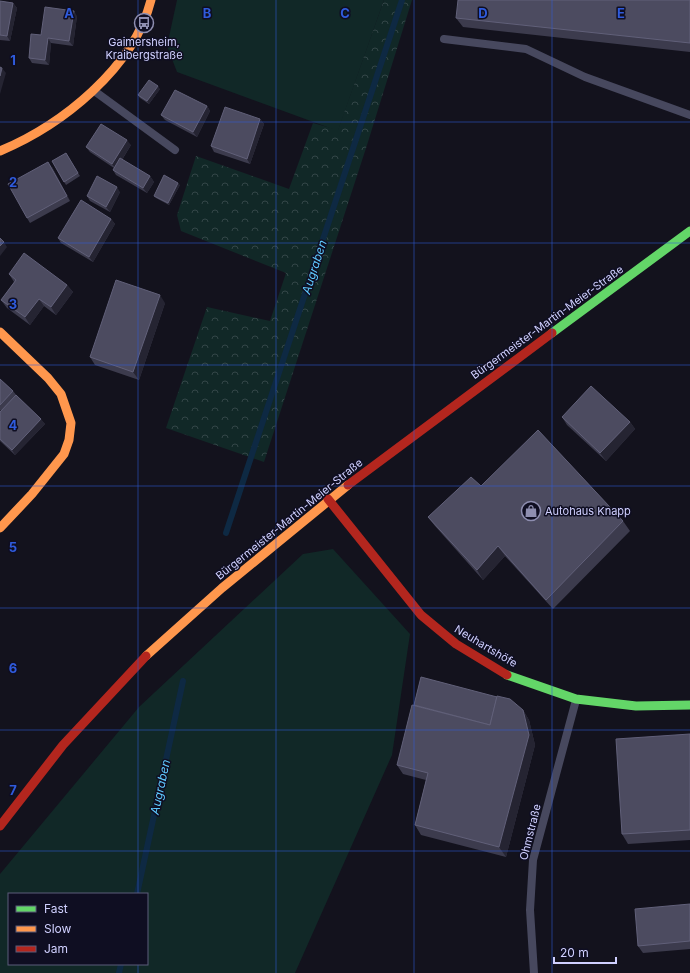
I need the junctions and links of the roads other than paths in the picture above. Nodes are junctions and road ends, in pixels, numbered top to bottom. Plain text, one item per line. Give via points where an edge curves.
1 (151, 0) edge
2 (444, 39) dead end
3 (92, 90) junction
4 (690, 116) edge
5 (174, 150) dead end
6 (0, 151) edge
7 (690, 231) edge
8 (0, 332) edge
9 (328, 499) junction
10 (0, 528) edge
11 (576, 699) junction
12 (690, 705) edge
13 (0, 826) edge
14 (534, 973) edge

1 - 3 street via 144,22 136,35 118,62
2 - 4 lane via 526,49 585,77
3 - 5 lane
3 - 6 street via 35,135
7 - 9 street, Bürgermeister-Martin-Meier-Straße
8 - 10 street via 61,394 71,423 64,454
9 - 11 street, Neuhartshöfe via 421,615 456,644 507,675
9 - 13 street, Bürgermeister-Martin-Meier-Straße via 144,658 63,745
11 - 12 street, Neuhartshöfe via 636,706
11 - 14 lane, Ohmstraße via 533,860 530,910

